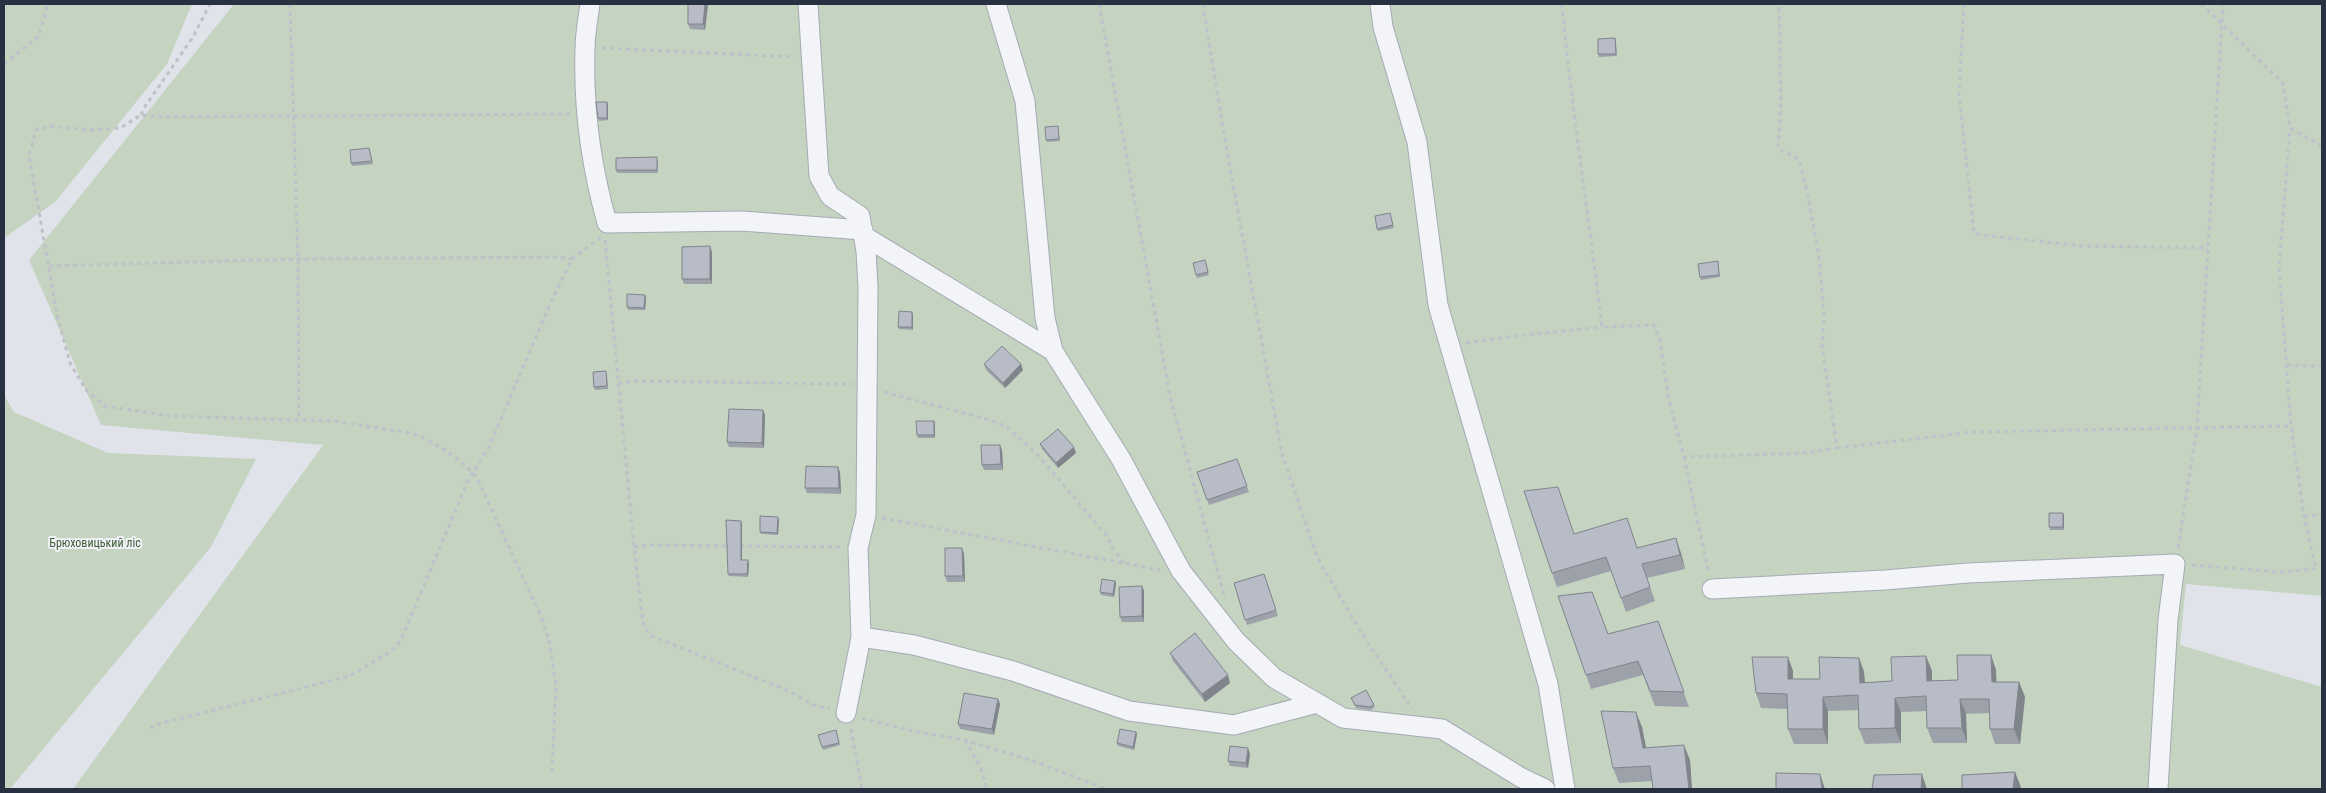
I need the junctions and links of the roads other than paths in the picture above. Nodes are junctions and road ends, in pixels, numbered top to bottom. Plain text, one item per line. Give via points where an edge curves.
1 (590, 4) edge
2 (808, 4) edge
3 (996, 4) edge
4 (1380, 4) edge
5 (863, 233) junction
6 (1053, 351) junction
7 (1712, 589) road end
8 (860, 637) junction
9 (1317, 703) junction
10 (846, 713) road end
11 (1545, 789) edge
12 (1565, 789) edge
13 (2158, 789) edge

1 - 5 street via 584,47 586,115 598,191 607,223 742,221
2 - 5 street via 819,176 830,196 860,216
3 - 6 street via 1025,102 1045,318
4 - 12 street via 1383,27 1417,142 1438,305 1548,684
5 - 6 street
5 - 8 street via 868,286 868,384 866,515 858,548
6 - 9 street via 1121,459 1181,570 1236,641 1274,678
7 - 13 street via 2175,564 2157,718
8 - 9 street via 914,645 1013,671 1129,711 1234,726
8 - 10 street
9 - 11 street via 1343,718 1442,729

